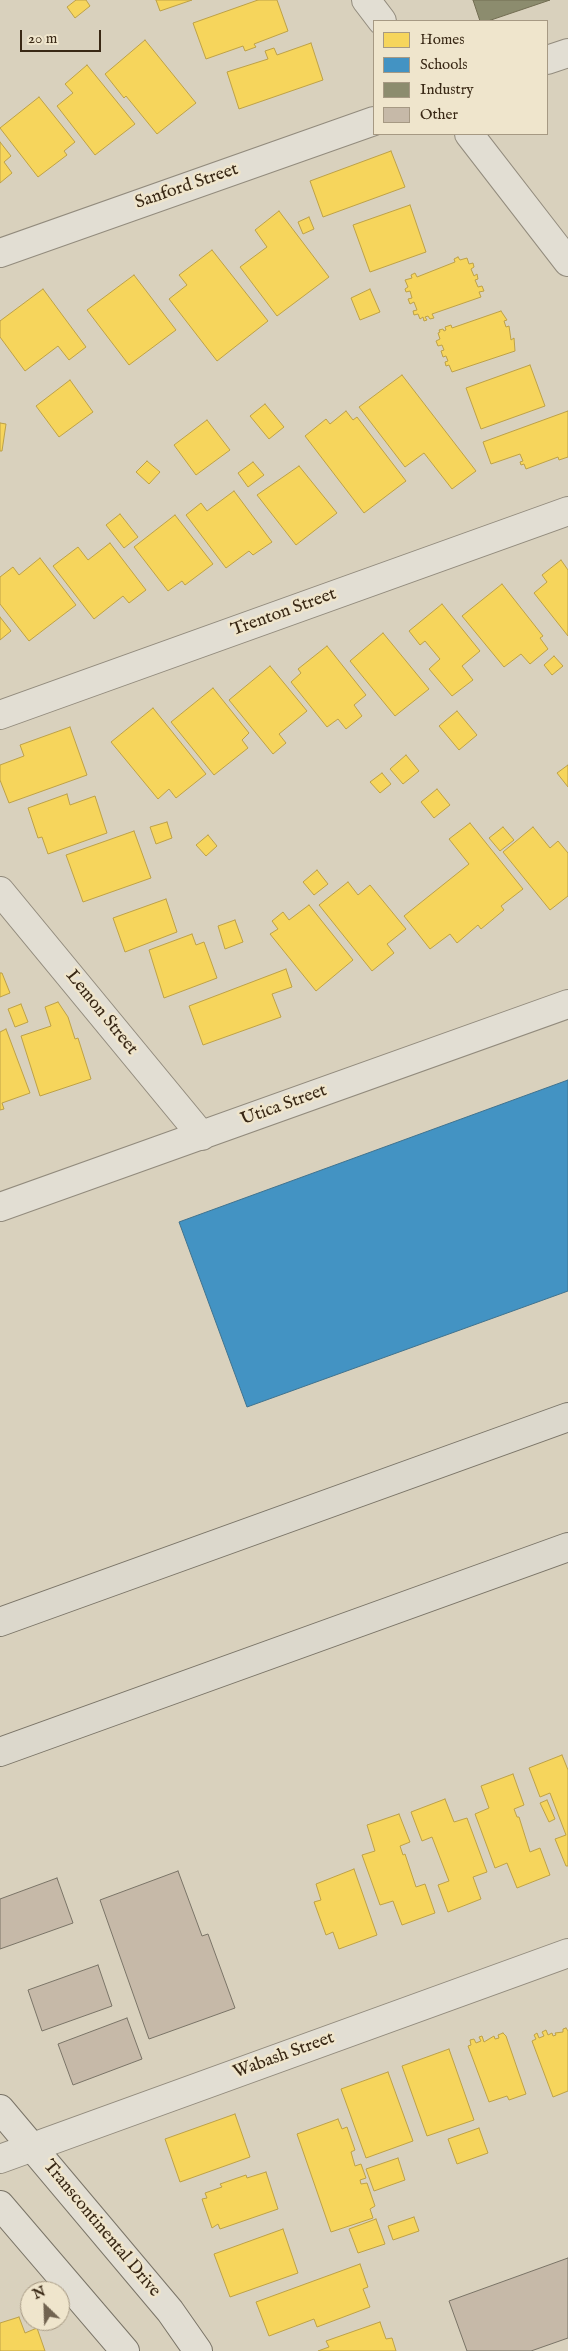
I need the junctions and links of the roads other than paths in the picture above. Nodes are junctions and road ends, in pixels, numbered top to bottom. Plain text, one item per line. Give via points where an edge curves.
1 (366, 0) edge
2 (381, 20) edge
3 (568, 53) edge
4 (548, 60) edge
5 (373, 121) edge
6 (469, 135) edge
7 (0, 253) edge
8 (568, 262) edge
9 (568, 510) edge
10 (0, 715) edge
11 (0, 891) edge
12 (568, 1004) edge
13 (202, 1136) junction
14 (0, 1207) edge
15 (565, 1418) edge
16 (568, 1547) edge
17 (568, 1564) edge
18 (472, 1581) junction
19 (0, 1622) edge
20 (0, 1752) edge
21 (568, 1953) edge
22 (0, 2109) edge
23 (32, 2147) junction
24 (0, 2159) edge
25 (0, 2205) edge
26 (125, 2351) edge
27 (198, 2351) edge

1 - 2 street
3 - 4 street
5 - 7 street, Sanford Street
6 - 8 street
9 - 10 street, Trenton Street
11 - 13 street, Lemon Street
12 - 13 street, Utica Street
13 - 14 street, Utica Street
15 - 19 highway
16 - 18 highway
17 - 18 highway
18 - 20 highway
21 - 23 street, Wabash Street
22 - 23 street, Transcontinental Drive
23 - 24 street, Wabash Street
23 - 27 street, Transcontinental Drive via 170,2311
25 - 26 street

